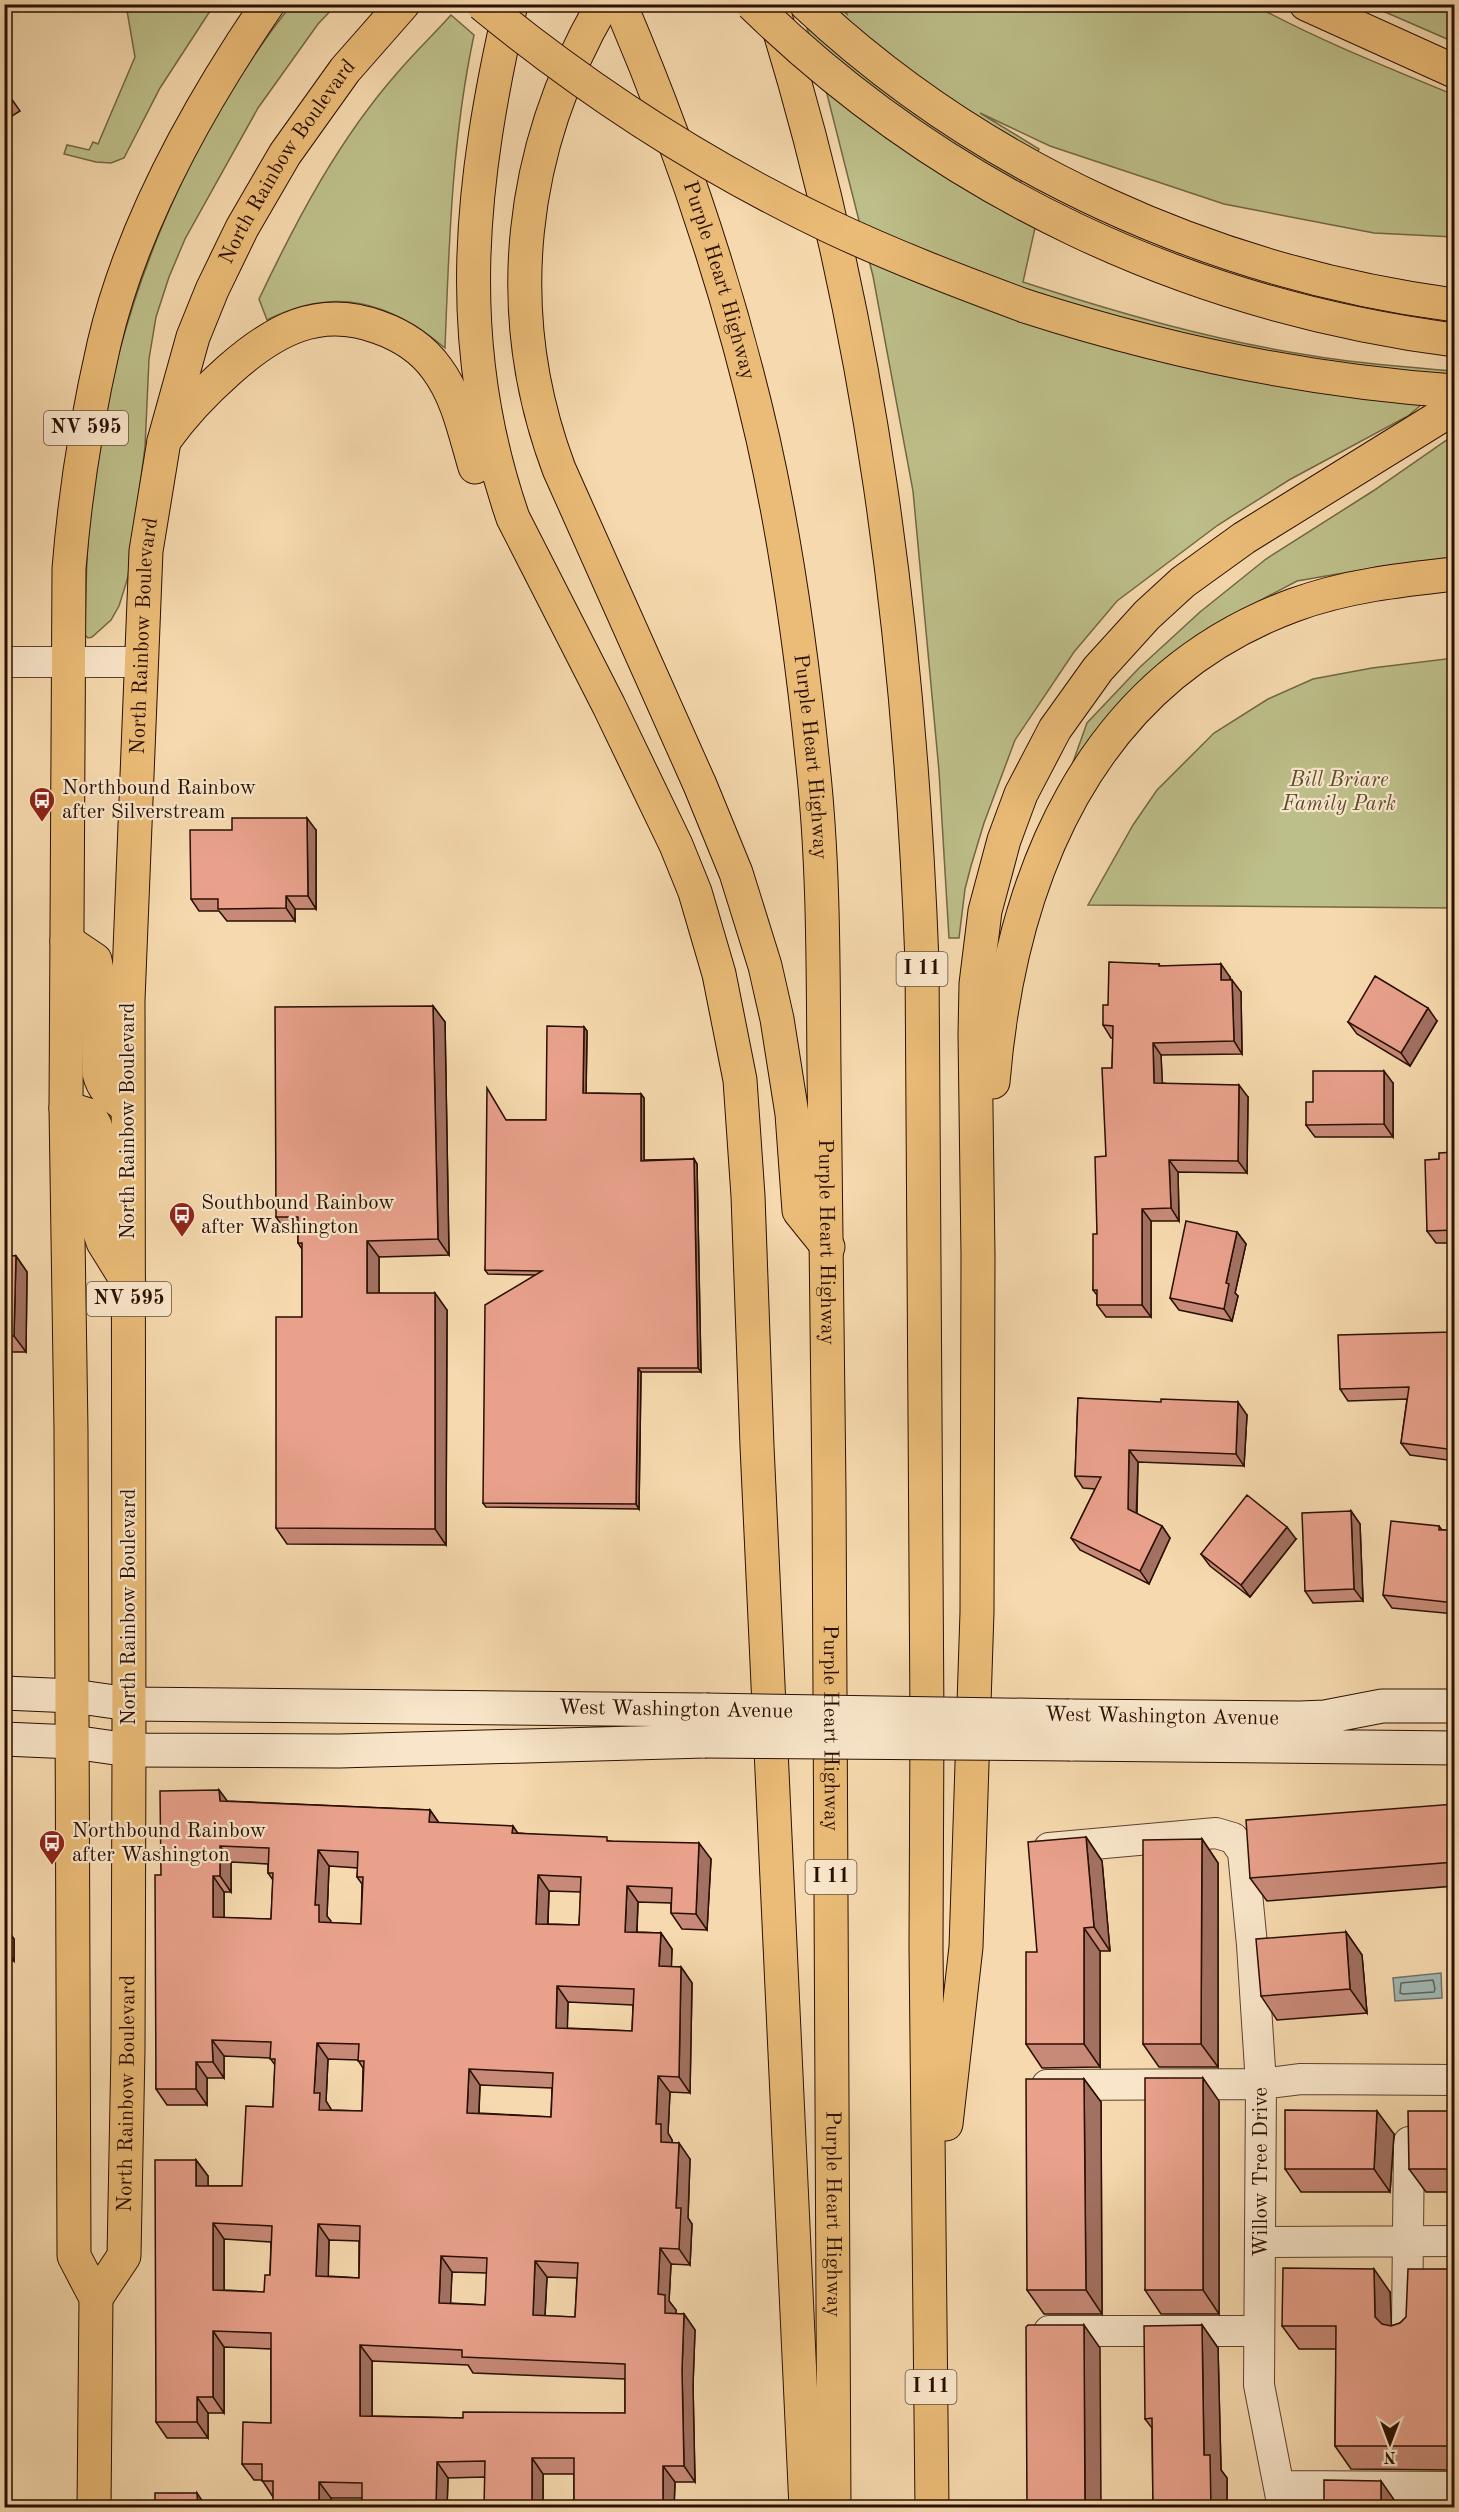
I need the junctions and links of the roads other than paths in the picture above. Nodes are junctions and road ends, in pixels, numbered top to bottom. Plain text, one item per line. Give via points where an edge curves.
1 (268, 4) edge
2 (403, 4) edge
3 (483, 4) edge
4 (510, 4) edge
5 (603, 4) edge
6 (620, 4) edge
7 (752, 4) edge
8 (771, 4) edge
9 (806, 4) edge
10 (1306, 4) edge
11 (1455, 71) edge
12 (1455, 305) edge
13 (1455, 340) edge
14 (1455, 392) edge
15 (1455, 408) edge
16 (164, 441) junction
17 (1455, 574) edge
18 (568, 625) junction
19 (4, 662) edge
20 (68, 662) junction
21 (141, 662) junction
22 (67, 941) junction
23 (127, 1107) junction
24 (66, 1108) junction
25 (828, 1247) junction
26 (978, 1255) junction
27 (129, 1284) junction
28 (4, 1693) edge
29 (73, 1696) junction
30 (129, 1704) junction
31 (1455, 1706) edge
32 (705, 1726) junction
33 (1069, 1730) junction
34 (4, 1739) edge
35 (73, 1742) junction
36 (1455, 1748) edge
37 (129, 1749) junction
38 (1039, 1849) edge
39 (1455, 2080) edge
40 (1261, 2084) junction
41 (1042, 2085) edge
42 (1409, 2142) edge
43 (1408, 2241) junction
44 (1455, 2241) edge
45 (1261, 2242) junction
46 (931, 2266) junction
47 (96, 2298) junction
48 (1043, 2331) edge
49 (1259, 2331) junction
50 (1407, 2332) edge
51 (1455, 2487) edge
52 (1281, 2497) edge
53 (94, 2508) edge
54 (806, 2508) edge
55 (834, 2508) edge
56 (932, 2508) edge

1 - 20 main road, NV 595 via 213,89 168,174 128,268 110,325 88,418 75,497
2 - 16 main road, North Rainbow Boulevard / NV 595 via 314,111 242,228 199,321
3 - 14 main road, bridge via 600,94 680,145 753,187 894,256 1025,306 1121,336 1287,372
4 - 18 main road via 488,108 478,180 473,277 475,351 486,425 513,518
5 - 25 main road via 562,87 538,162 528,221 526,321 538,405 566,486 736,873 777,1018 792,1114 799,1211
6 - 25 main road, Purple Heart Highway / I 11 via 681,159 725,296 762,438 787,567 811,747 821,864
7 - 13 main road, bridge via 826,71 911,135 972,175 1081,233 1241,296 1371,327
8 - 46 main road, I 11 via 834,237 871,423 897,607 918,857
9 - 12 main road via 871,62 943,114 1016,158 1114,209 1273,267 1374,292
10 - 11 main road
15 - 26 main road via 1245,538 1183,582 1108,656 1042,751 1004,840 981,935 975,1034
16 - 18 main road via 205,391 259,344 282,331 310,322 340,319 394,333 421,351 449,387 494,517
16 - 21 main road, North Rainbow Boulevard / NV 595 via 146,551
17 - 26 main road via 1336,592 1295,604 1239,629 1167,679 1122,722 1095,757 1072,792 1044,851 1016,943 996,1051
18 - 54 main road via 656,800 695,892 721,983 740,1080
19 - 20 street
20 - 21 street
20 - 22 main road, NV 595
21 - 23 main road, North Rainbow Boulevard / NV 595
22 - 23 main road via 95,960 99,1073 108,1094
22 - 24 main road, NV 595
23 - 27 main road, North Rainbow Boulevard / NV 595
24 - 27 main road via 89,1115 95,1125 99,1138 99,1230
24 - 29 main road, NV 595
25 - 55 main road, Purple Heart Highway / I 11
26 - 46 main road via 977,1612 966,1947
27 - 30 main road, North Rainbow Boulevard / NV 595
28 - 29 main road, West Washington Avenue
29 - 30 main road, West Washington Avenue
29 - 35 main road, NV 595
30 - 32 main road, West Washington Avenue
30 - 37 main road, North Rainbow Boulevard / NV 595
31 - 33 main road, West Washington Avenue via 1382,1706 1325,1717
32 - 33 main road, West Washington Avenue, bridge
32 - 37 main road, West Washington Avenue via 351,1751
33 - 36 main road, West Washington Avenue
34 - 35 main road, West Washington Avenue
35 - 37 main road, West Washington Avenue
35 - 47 main road via 74,2256
37 - 47 main road, North Rainbow Boulevard via 124,2256
38 - 40 street, Willow Tree Drive via 1216,1833 1233,1838 1243,1852
39 - 40 street via 1301,2079
40 - 41 street
40 - 45 street, Willow Tree Drive
42 - 43 street
43 - 44 street
43 - 45 street
43 - 50 street
45 - 49 street, Willow Tree Drive
46 - 56 main road, I 11
47 - 53 main road
48 - 49 street
49 - 52 street, Willow Tree Drive via 1259,2385
51 - 52 street

